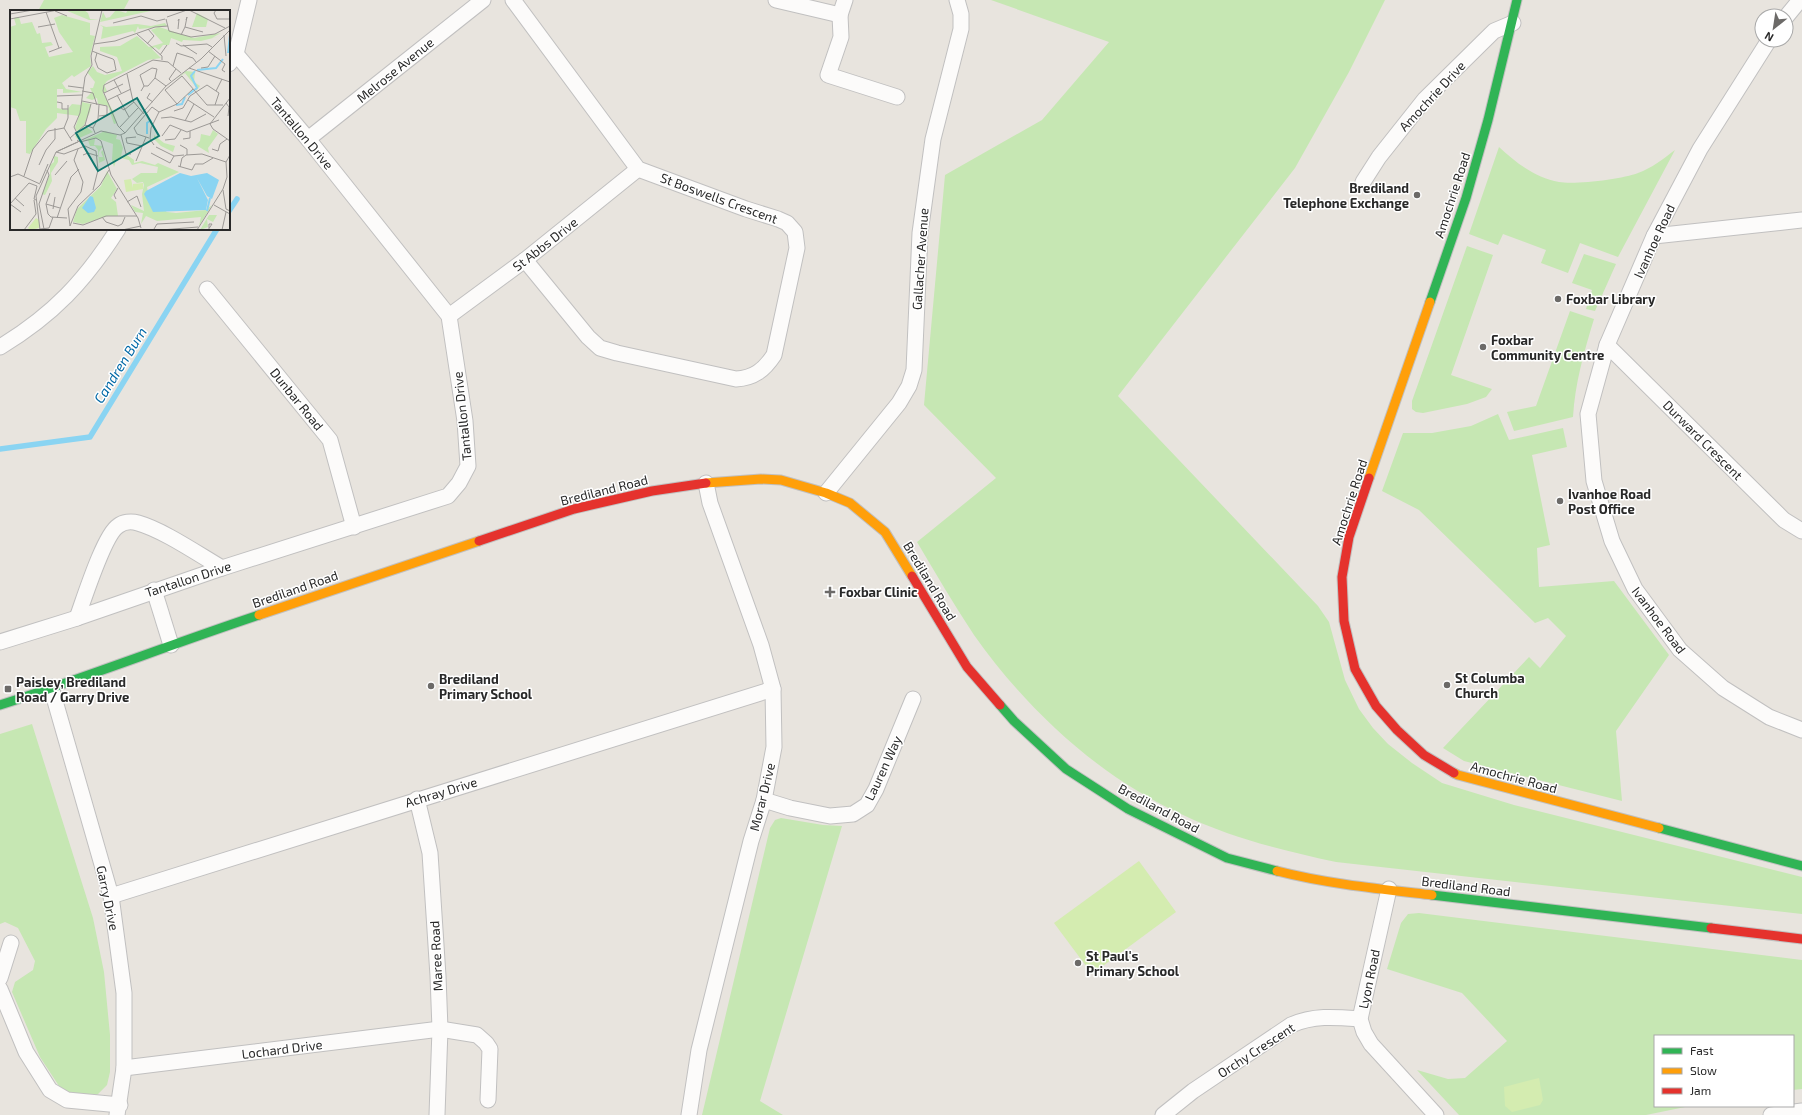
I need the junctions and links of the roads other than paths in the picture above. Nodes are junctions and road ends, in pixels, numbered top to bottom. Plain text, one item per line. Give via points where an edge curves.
1 (249, 0) edge
2 (483, 0) edge
3 (513, 0) edge
4 (776, 0) edge
5 (845, 0) edge
6 (957, 0) edge
7 (1517, 0) edge
8 (1800, 0) edge
9 (1793, 8) edge
10 (840, 15) junction
11 (1513, 22) junction
12 (1764, 48) edge
13 (233, 59) edge
14 (896, 97) dead end
15 (308, 139) junction
16 (638, 169) junction
17 (1363, 182) dead end
18 (1802, 220) edge
19 (117, 230) edge
20 (1654, 236) junction
21 (525, 260) junction
22 (207, 289) dead end
23 (449, 316) junction
24 (1607, 345) junction
25 (0, 347) edge
26 (706, 483) junction
27 (826, 493) junction
28 (354, 527) junction
29 (1802, 531) edge
30 (222, 568) junction
31 (154, 590) junction
32 (77, 618) junction
33 (0, 642) edge
34 (171, 645) junction
35 (51, 687) junction
36 (772, 689) junction
37 (913, 699) dead end
38 (0, 705) edge
39 (1802, 730) edge
40 (417, 799) junction
41 (764, 800) junction
42 (1802, 866) edge
43 (1389, 889) junction
44 (110, 896) junction
45 (1802, 939) edge
46 (10, 943) dead end
47 (0, 978) edge
48 (0, 989) edge
49 (1360, 1019) junction
50 (440, 1029) junction
51 (124, 1068) junction
52 (488, 1100) dead end
53 (118, 1110) edge
54 (1802, 1111) edge
55 (437, 1115) edge
56 (689, 1115) edge
57 (1163, 1115) edge
58 (1436, 1115) edge
59 (1771, 1115) edge

1 - 13 street
2 - 15 street, Melrose Avenue
3 - 16 street
4 - 10 street
5 - 10 street
6 - 27 street, Gallacher Avenue via 961,14 960,29 933,138 920,233 914,370 909,386 899,402
7 - 11 street, Amochrie Road
8 - 9 street
10 - 14 street via 841,37 828,75
11 - 17 street, Amochrie Drive via 1494,31 1425,99 1378,157
11 - 42 street, Amochrie Road via 1466,198 1349,538 1342,577 1344,621 1355,669 1376,706 1397,730 1424,755 1458,775
12 - 20 street, Ivanhoe Road via 1700,149
13 - 15 street, Tantallon Drive
15 - 23 street, Tantallon Drive
16 - 21 street, St Abbs Drive
16 - 21 street, St Boswells Crescent via 746,209 778,218 795,232 797,248 774,355 768,365 748,378 736,379 600,348
18 - 20 street
19 - 25 street via 80,283 28,330
20 - 24 street, Ivanhoe Road
21 - 23 street, St Abbs Drive
22 - 28 street, Dunbar Road via 330,440
23 - 28 street, Tantallon Drive via 465,421 468,466 460,483 448,496
24 - 29 street, Durward Crescent via 1784,520
24 - 39 street, Ivanhoe Road via 1588,414 1594,481 1612,541 1635,589 1680,650 1722,688 1769,717
26 - 27 street, Brediland Road via 781,480
26 - 34 street, Brediland Road via 652,491 574,509
26 - 36 street, Morar Drive via 710,503 761,645
27 - 43 street, Brediland Road via 850,503 885,532 967,667 1014,721 1066,770 1128,809 1227,858 1300,877
28 - 30 street, Tantallon Drive
30 - 31 street, Tantallon Drive
30 - 32 street via 156,531 137,523 125,522 116,526 111,534
31 - 32 street, Tantallon Drive
31 - 34 street
32 - 33 street, Tantallon Drive
34 - 35 street, Brediland Road
35 - 38 street, Brediland Road
35 - 44 street, Garry Drive
36 - 40 street, Achray Drive
36 - 41 street, Morar Drive via 774,747
37 - 41 street, Lauren Way via 876,790 867,805 853,814 830,816
40 - 44 street, Achray Drive
40 - 50 street, Maree Road via 430,853
41 - 56 street, Morar Drive via 751,841 699,1050
43 - 45 street, Brediland Road
43 - 49 street, Lyon Road
44 - 51 street, Garry Drive via 124,993
46 - 47 street
48 - 53 street via 26,1052 50,1090 67,1100
49 - 57 street, Orchy Crescent via 1318,1017 1291,1025 1193,1091
49 - 58 street, Lyon Road via 1371,1044
50 - 51 street, Lochard Drive
50 - 52 street, Lochard Drive via 477,1035 486,1043 490,1049
50 - 55 street, Maree Road
51 - 53 street, Garry Drive
54 - 59 street

